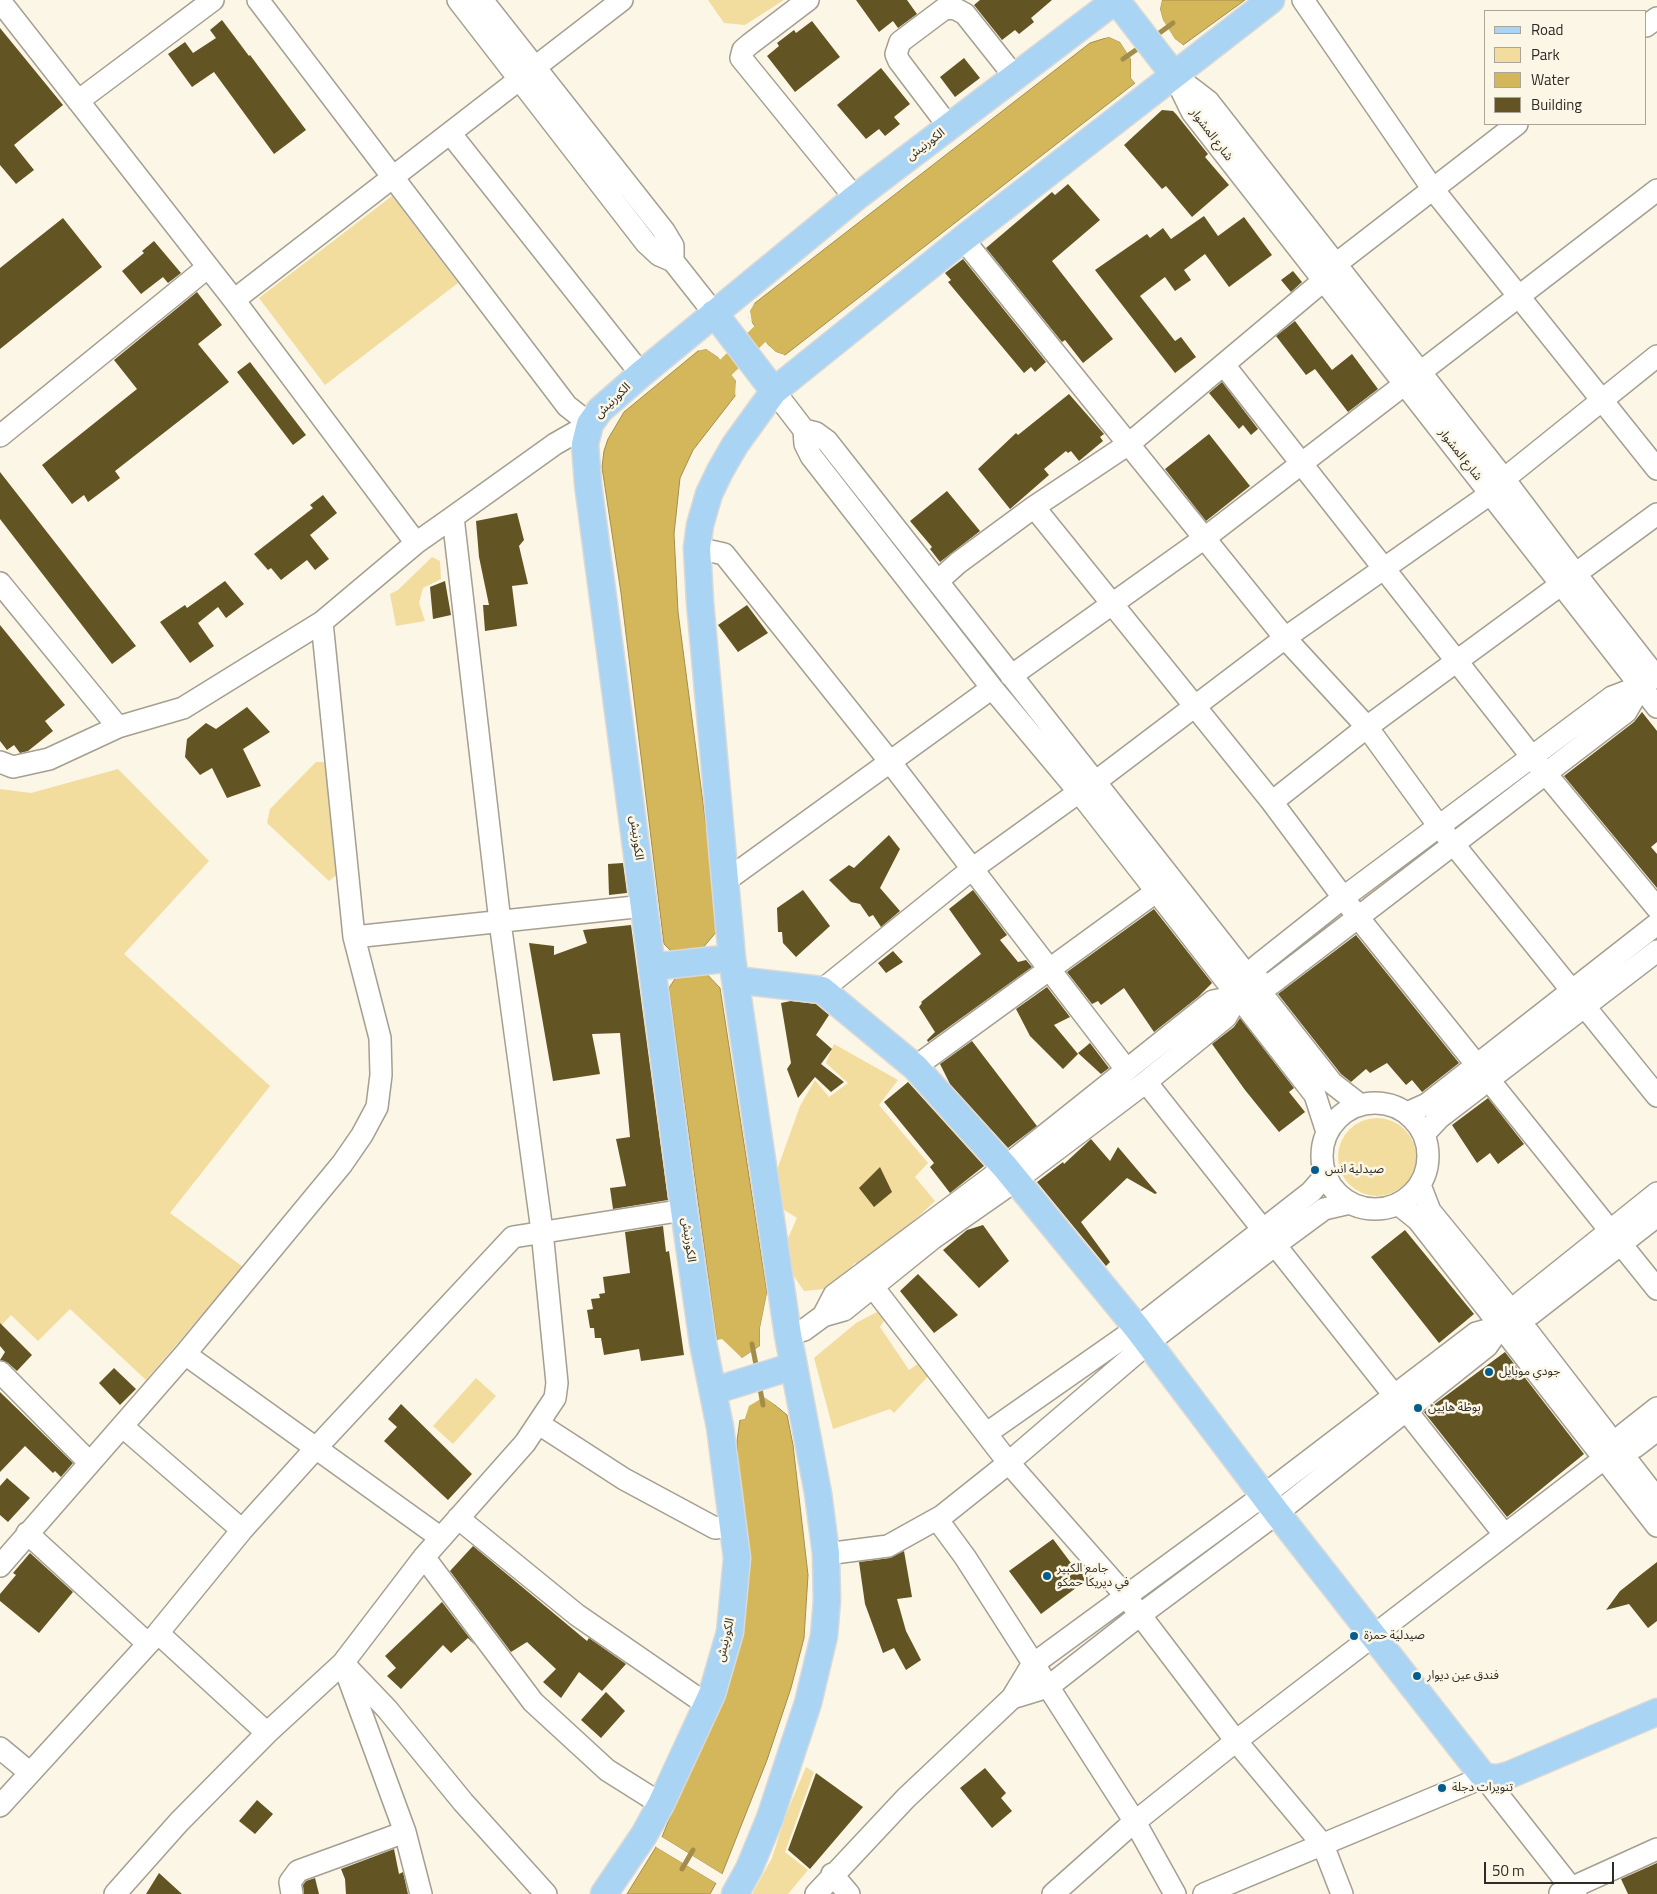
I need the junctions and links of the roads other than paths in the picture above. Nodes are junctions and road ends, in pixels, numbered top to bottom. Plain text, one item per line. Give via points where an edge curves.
1 (213, 0) edge
2 (258, 0) edge
3 (458, 0) edge
4 (482, 0) edge
5 (622, 0) edge
6 (808, 0) edge
7 (1271, 0) edge
8 (1303, 0) edge
9 (0, 2) edge
10 (1119, 4) edge
11 (537, 68) junction
12 (1169, 68) junction
13 (1014, 77) junction
14 (520, 80) junction
15 (78, 101) junction
16 (1516, 125) edge
17 (949, 127) junction
18 (450, 133) junction
19 (395, 177) junction
20 (1432, 188) junction
21 (1657, 190) edge
22 (855, 198) junction
23 (963, 239) junction
24 (673, 261) junction
25 (1336, 264) junction
26 (208, 267) junction
27 (1323, 280) junction
28 (1521, 296) junction
29 (234, 300) junction
30 (719, 320) junction
31 (1657, 356) edge
32 (1224, 364) junction
33 (641, 374) junction
34 (1412, 378) junction
35 (767, 382) junction
36 (1602, 399) junction
37 (590, 424) junction
38 (804, 430) junction
39 (0, 436) edge
40 (1130, 443) junction
41 (1302, 462) junction
42 (1657, 469) edge
43 (1504, 479) junction
44 (1490, 494) junction
45 (1034, 507) junction
46 (1657, 514) edge
47 (453, 517) junction
48 (1206, 538) junction
49 (416, 543) junction
50 (697, 548) junction
51 (1384, 567) junction
52 (1567, 579) junction
53 (938, 581) junction
54 (0, 583) edge
55 (1113, 606) junction
56 (322, 622) junction
57 (1286, 638) junction
58 (1458, 661) junction
59 (1011, 676) junction
60 (1653, 677) edge
61 (992, 688) junction
62 (1194, 707) junction
63 (1657, 707) edge
64 (118, 727) junction
65 (1367, 727) junction
66 (0, 762) edge
67 (891, 763) junction
68 (1539, 765) junction
69 (1087, 787) junction
70 (1272, 802) junction
71 (1438, 825) junction
72 (1453, 843) junction
73 (972, 869) junction
74 (724, 882) junction
75 (1157, 891) junction
76 (1344, 897) junction
77 (644, 906) junction
78 (1657, 908) edge
79 (1357, 916) junction
80 (500, 922) junction
81 (1657, 924) edge
82 (354, 937) junction
83 (1657, 951) edge
84 (659, 966) junction
85 (729, 966) junction
86 (1049, 968) junction
87 (822, 990) junction
88 (1246, 990) junction
89 (1578, 1000) junction
90 (915, 1068) junction
91 (1126, 1069) junction
92 (1483, 1073) junction
93 (1146, 1082) junction
94 (1657, 1096) edge
95 (1359, 1104) junction
96 (1407, 1113) junction
97 (1327, 1132) junction
98 (1424, 1134) junction
99 (1010, 1174) junction
100 (1325, 1176) junction
101 (1420, 1185) junction
102 (1657, 1193) edge
103 (1350, 1203) junction
104 (1398, 1204) junction
105 (684, 1210) junction
106 (1657, 1216) edge
107 (542, 1232) junction
108 (1615, 1236) junction
109 (1268, 1238) junction
110 (873, 1287) junction
111 (1657, 1289) edge
112 (823, 1316) junction
113 (1508, 1321) junction
114 (788, 1335) junction
115 (1143, 1336) junction
116 (185, 1354) junction
117 (789, 1367) junction
118 (0, 1372) edge
119 (722, 1388) junction
120 (1400, 1402) junction
121 (1657, 1408) edge
122 (539, 1424) junction
123 (122, 1426) junction
124 (1657, 1430) edge
125 (987, 1433) junction
126 (316, 1448) junction
127 (1612, 1453) junction
128 (89, 1462) junction
129 (1008, 1462) junction
130 (1657, 1499) edge
131 (1270, 1504) junction
132 (458, 1518) junction
133 (937, 1519) junction
134 (734, 1526) junction
135 (1657, 1526) edge
136 (242, 1530) junction
137 (27, 1533) junction
138 (1504, 1534) junction
139 (441, 1538) junction
140 (826, 1554) junction
141 (424, 1557) junction
142 (0, 1566) edge
143 (1125, 1595) junction
144 (1140, 1615) junction
145 (1374, 1636) junction
146 (153, 1638) junction
147 (343, 1663) junction
148 (1032, 1665) junction
149 (1048, 1688) junction
150 (1657, 1696) edge
151 (1012, 1698) junction
152 (706, 1704) junction
153 (1657, 1712) edge
154 (267, 1733) junction
155 (1236, 1741) junction
156 (0, 1748) edge
157 (29, 1772) junction
158 (1484, 1777) junction
159 (661, 1804) junction
160 (0, 1806) edge
161 (1135, 1822) junction
162 (405, 1832) junction
163 (1323, 1846) junction
164 (1657, 1849) edge
165 (832, 1874) junction
166 (1569, 1892) edge
167 (115, 1894) edge
168 (292, 1894) edge
169 (421, 1894) edge
170 (545, 1894) edge
171 (604, 1894) edge
172 (735, 1894) edge
173 (816, 1894) edge
174 (849, 1894) edge
175 (1053, 1894) edge
176 (1175, 1894) edge
177 (1204, 1894) edge
178 (1342, 1894) edge

1 - 15 street
2 - 19 street
3 - 14 street
4 - 11 street
5 - 11 street
6 - 22 street via 743,50 741,58
7 - 12 main road
8 - 20 street
9 - 15 street
10 - 12 main road
10 - 13 main road, الكورنيش
11 - 14 street
11 - 24 street via 669,238
12 - 23 main road
12 - 25 street, شارع المشوار via 1208,101
12 - 27 street, شارع المشوار via 1192,112
13 - 17 main road, الكورنيش
13 - 17 street via 965,14 954,8 944,9 900,42 896,54 899,61
14 - 18 street
14 - 24 street via 652,250
15 - 26 street
16 - 20 street
17 - 22 main road, الكورنيش
18 - 19 street
18 - 33 street
19 - 29 street
19 - 37 street via 567,406
20 - 25 street
20 - 28 street
21 - 28 street
22 - 30 main road, الكورنيش
23 - 35 main road
23 - 40 street
24 - 30 street
25 - 27 street
25 - 34 street, شارع المشوار
26 - 29 street
26 - 39 street
27 - 32 street
27 - 34 street, شارع المشوار
28 - 34 street
28 - 36 street
29 - 49 street
30 - 33 main road, الكورنيش
30 - 35 main road
31 - 36 street
32 - 40 street
32 - 41 street
33 - 37 main road, الكورنيش via 600,410
34 - 41 street
34 - 43 street, شارع المشوار
34 - 44 street, شارع المشوار
35 - 38 street
35 - 50 main road via 712,486
36 - 42 street
36 - 43 street
37 - 47 street via 555,444
37 - 77 main road, الكورنيش via 585,444 588,484
38 - 53 street via 827,441
38 - 61 street via 805,444 811,456
40 - 45 street
40 - 48 street
41 - 48 street
41 - 51 street
43 - 44 street
43 - 52 street, شارع المشوار
44 - 51 street
44 - 52 street, شارع المشوار
45 - 53 street
45 - 55 street
46 - 52 street
47 - 49 street
47 - 80 street
48 - 55 street
48 - 57 street
49 - 56 street
50 - 67 street via 724,554
50 - 74 main road
51 - 57 street
51 - 58 street
52 - 58 street
52 - 60 street, شارع المشوار
53 - 59 street
54 - 64 street
55 - 59 street
55 - 62 street
56 - 64 street via 183,708
56 - 82 street
57 - 62 street
57 - 65 street
58 - 65 street
58 - 68 street
59 - 69 street
60 - 63 street, شارع المشوار
60 - 68 street via 1612,697
61 - 67 street
61 - 69 street
62 - 69 street
62 - 70 street
64 - 66 street via 50,759 13,767
65 - 70 street
65 - 71 street
67 - 73 street
67 - 74 street
68 - 71 street
68 - 72 street
68 - 78 street
69 - 73 street
69 - 75 street
69 - 88 street
70 - 76 street
71 - 72 street
71 - 76 street
72 - 79 street
72 - 89 street
73 - 86 street
73 - 87 street
74 - 85 main road
75 - 86 street
75 - 88 street
76 - 79 street
76 - 88 street via 1257,966
77 - 80 street
77 - 84 main road, الكورنيش
79 - 88 street via 1271,984
79 - 92 street
80 - 82 street
80 - 107 street
81 - 89 street
82 - 116 street via 380,1038 382,1076 377,1107 342,1164
83 - 89 street
84 - 85 main road
84 - 105 main road, الكورنيش
85 - 87 main road
85 - 114 main road
86 - 90 street
86 - 91 street
87 - 90 main road
88 - 91 street via 1213,1001
88 - 93 street via 1226,1017
88 - 95 street via 1332,1083
88 - 97 street via 1315,1095
89 - 92 street
89 - 94 street
90 - 99 main road
91 - 99 street
92 - 96 street
92 - 98 street
92 - 108 street
93 - 99 street
93 - 109 street
95 - 96 street via 1376,1102 1392,1105
95 - 97 street via 1340,1115
96 - 98 street
97 - 100 street via 1321,1152
98 - 101 street via 1428,1160
99 - 110 street
99 - 112 street via 834,1295
99 - 115 main road
100 - 103 street via 1334,1190
100 - 109 street
101 - 104 street
101 - 113 street via 1430,1211
102 - 108 street
103 - 104 street via 1374,1209
103 - 109 street via 1324,1209
104 - 113 street via 1418,1220
105 - 107 street
105 - 119 main road, الكورنيش via 703,1343
106 - 108 street
107 - 122 street via 557,1383 555,1398
107 - 126 street via 513,1237
108 - 111 street
108 - 113 street via 1531,1314
109 - 115 street
109 - 120 street
110 - 112 street via 844,1310
110 - 125 street
112 - 114 street via 804,1330
113 - 120 street via 1488,1346
113 - 127 street
114 - 117 main road
115 - 125 street
115 - 129 street
115 - 131 main road
116 - 123 street
116 - 126 street
117 - 119 main road
117 - 140 main road via 818,1493
118 - 128 street
119 - 134 main road, الكورنيش
120 - 131 street
120 - 138 street
121 - 127 street via 1624,1434
122 - 132 street
122 - 134 street via 624,1478 715,1528
123 - 128 street
123 - 136 street
124 - 127 street via 1635,1447
125 - 129 street
126 - 136 street
126 - 139 street
127 - 130 street
127 - 135 street
127 - 138 street
128 - 137 street
129 - 133 street
129 - 143 street
131 - 143 street
131 - 144 street
131 - 145 main road
132 - 139 street
132 - 152 street via 577,1615
133 - 140 street via 888,1546
133 - 148 street
134 - 152 main road, الكورنيش via 737,1558 730,1632 712,1694
136 - 146 street
137 - 142 street
137 - 146 street
138 - 145 street
139 - 141 street
140 - 172 main road via 824,1636 808,1703 770,1818
141 - 147 street
141 - 159 street via 533,1702 606,1770
143 - 144 street
143 - 148 street
144 - 149 street
144 - 155 street
145 - 155 street
145 - 158 main road
146 - 154 street
146 - 157 street
147 - 154 street
147 - 162 street
147 - 170 street via 387,1709 463,1802
148 - 149 street
148 - 151 street
149 - 151 street
149 - 161 street
150 - 158 main road via 1503,1759
151 - 165 street via 906,1798
152 - 159 main road, الكورنيش
153 - 158 main road via 1510,1775
154 - 167 street
155 - 161 street
155 - 163 street
156 - 157 street
157 - 160 street
158 - 163 street
158 - 166 street
159 - 171 main road, الكورنيش
161 - 175 street
161 - 176 street
162 - 168 street via 298,1871 290,1882
162 - 169 street
163 - 177 street
163 - 178 street
164 - 166 street
165 - 173 street
165 - 174 street

